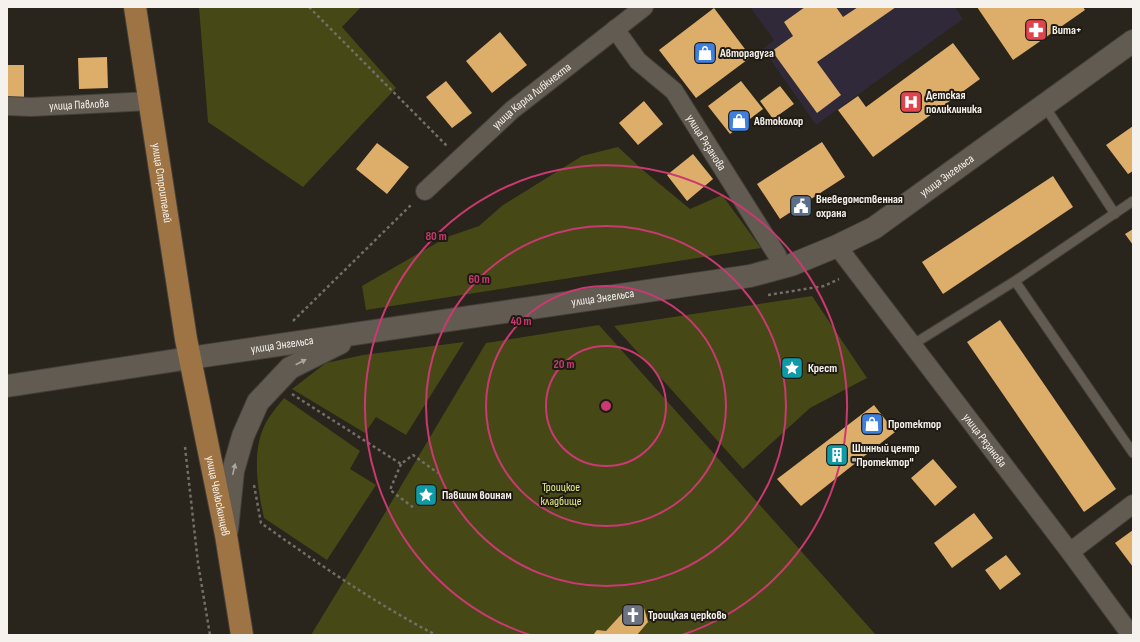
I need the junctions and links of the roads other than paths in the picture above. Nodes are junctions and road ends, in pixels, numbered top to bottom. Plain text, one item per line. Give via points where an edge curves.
1 (135, 7) edge
2 (644, 7) edge
3 (615, 29) junction
4 (1133, 41) edge
5 (151, 102) junction
6 (1044, 105) junction
7 (7, 106) edge
8 (425, 190) road end
9 (1133, 200) edge
10 (1116, 214) junction
11 (837, 246) junction
12 (781, 268) junction
13 (1014, 281) junction
14 (357, 334) junction
15 (912, 344) junction
16 (190, 358) junction
17 (7, 386) edge
18 (1133, 453) edge
19 (1133, 504) edge
20 (226, 535) junction
21 (1070, 552) junction
22 (242, 635) edge
23 (1131, 635) edge

1 - 5 main road, улица Строителей
2 - 3 street, улица Карла Либкнехта
3 - 8 street, улица Карла Либкнехта via 512,110
3 - 12 street, улица Рязанова via 638,61 674,91 777,255
4 - 6 main road, улица Энгельса
5 - 7 street, улица Павлова
5 - 16 main road, улица Строителей
6 - 10 lane
6 - 11 main road, улица Энгельса via 874,228
9 - 10 lane
10 - 13 lane
11 - 12 main road, улица Энгельса
11 - 15 street, улица Рязанова
12 - 14 main road, улица Энгельса via 750,276
13 - 15 lane
13 - 18 lane
14 - 16 main road, улица Энгельса
20 -> 14 main road via 233,471 243,436 258,402 290,368
15 - 21 street, улица Рязанова
16 - 17 main road, улица Энгельса
16 - 20 main road, улица Челюскинцев
19 - 21 street
20 - 22 main road, улица Челюскинцев
21 - 23 street, улица Рязанова

